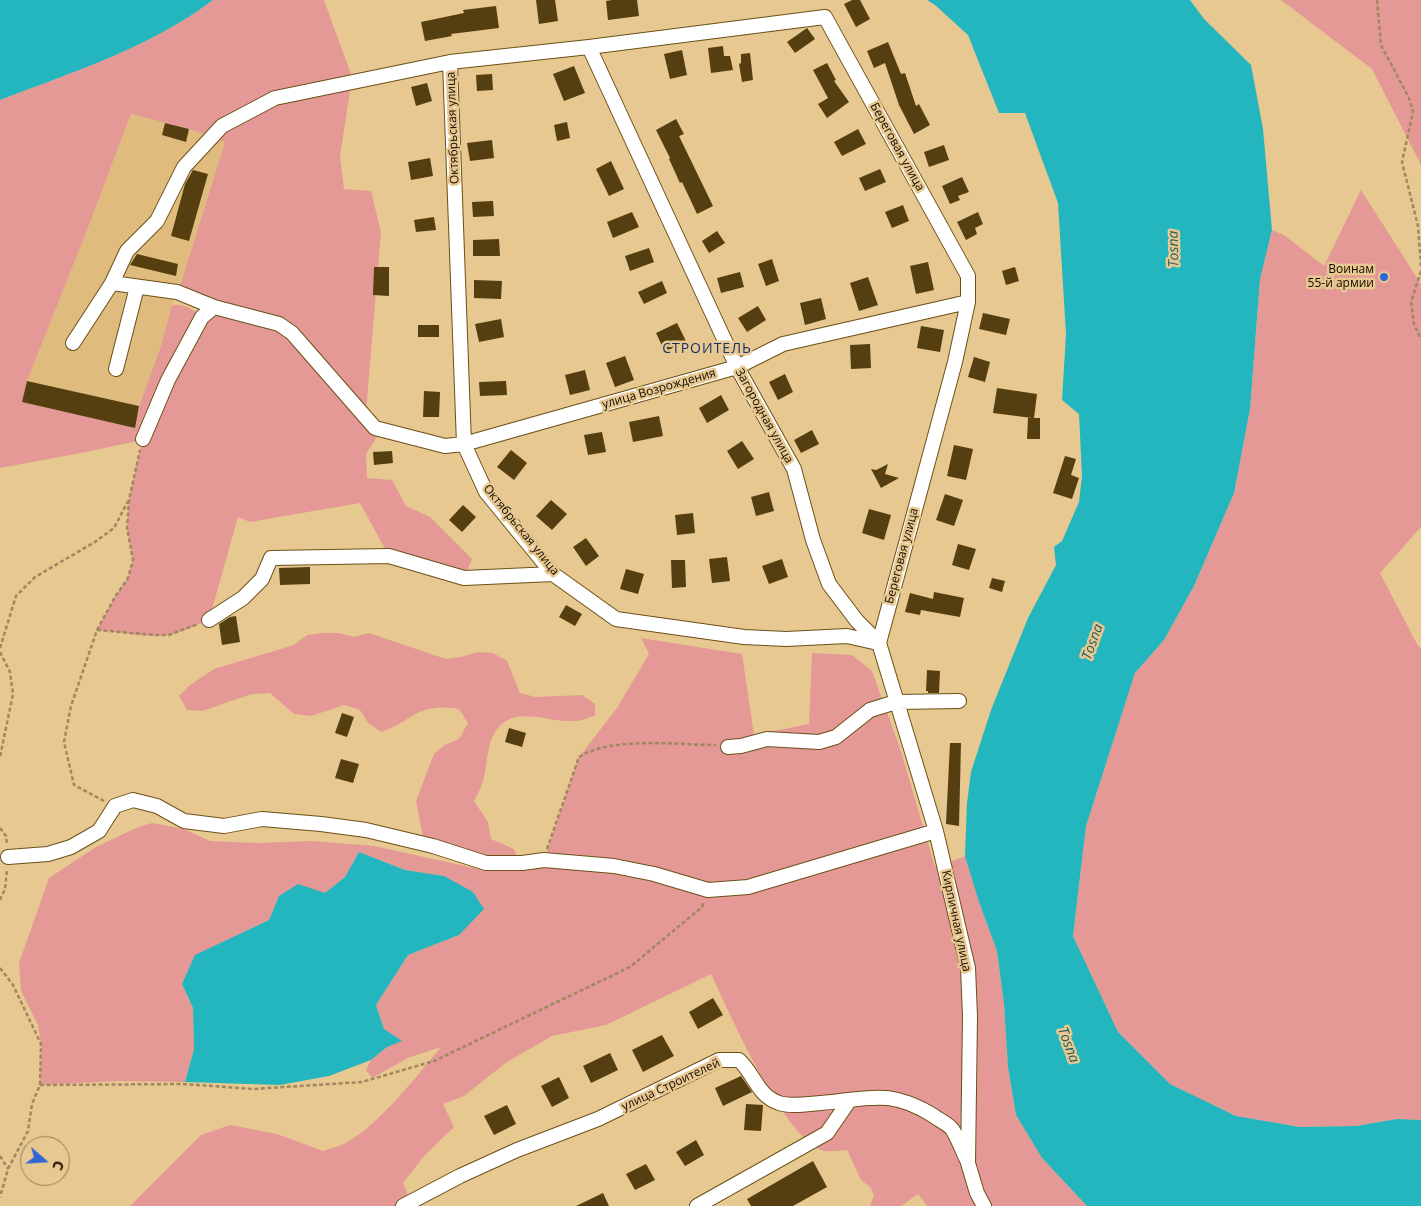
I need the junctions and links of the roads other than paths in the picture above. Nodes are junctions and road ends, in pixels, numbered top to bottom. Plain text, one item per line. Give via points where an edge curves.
1 (589, 47) junction
2 (450, 62) junction
3 (112, 283) junction
4 (137, 287) junction
5 (968, 302) junction
6 (214, 307) junction
7 (72, 344) dead end
8 (737, 367) junction
9 (116, 369) dead end
10 (143, 439) road end
11 (464, 444) junction
12 (554, 574) junction
13 (209, 620) road end
14 (879, 643) junction
15 (959, 701) dead end
16 (896, 702) junction
17 (728, 747) road end
18 (936, 831) junction
19 (8, 857) dead end
20 (849, 1101) junction
21 (968, 1163) junction
22 (403, 1206) edge
23 (697, 1206) edge
24 (984, 1206) edge

1 - 2 street, Береговая улица
1 - 5 street, Береговая улица via 825,17 968,276
1 - 8 street, Загородная улица
2 - 3 street, Береговая улица via 275,98 222,126 184,166 156,221 127,251
2 - 11 street, Октябрьская улица
3 - 4 street, улица Возрождения
3 - 7 street, Береговая улица
4 - 6 street, улица Возрождения via 178,292
4 - 9 street
5 - 8 street, улица Возрождения via 783,344
5 - 14 street, Береговая улица via 955,362
6 - 10 street via 202,317 168,380
6 - 11 street, улица Возрождения via 279,324 292,333 375,428 445,446
8 - 11 street, улица Возрождения
8 - 14 street, Загородная улица via 794,469 829,584 856,622
11 - 12 street, Октябрьская улица via 486,492
12 - 13 street via 464,578 389,556 271,558 262,579 243,598
12 - 14 street, Октябрьская улица via 616,619 744,637 786,640 847,636
14 - 16 street, Кирпичная улица
15 - 16 street
16 - 17 street via 870,710 836,738 819,742 767,739
16 - 18 street, Кирпичная улица
18 - 19 street via 748,887 708,890 614,866 544,860 486,863 366,830 321,824 262,819 224,826 184,822 157,806 133,800 115,806 99,831 71,847 48,854
18 - 21 street, Кирпичная улица via 968,968
20 - 21 street, улица Строителей via 893,1097 917,1105 952,1128
20 - 22 street, улица Строителей via 800,1105 780,1103 763,1095 748,1068 738,1060 719,1060 598,1120 517,1150
20 - 23 street via 827,1133
21 - 24 street, Кирпичная улица

